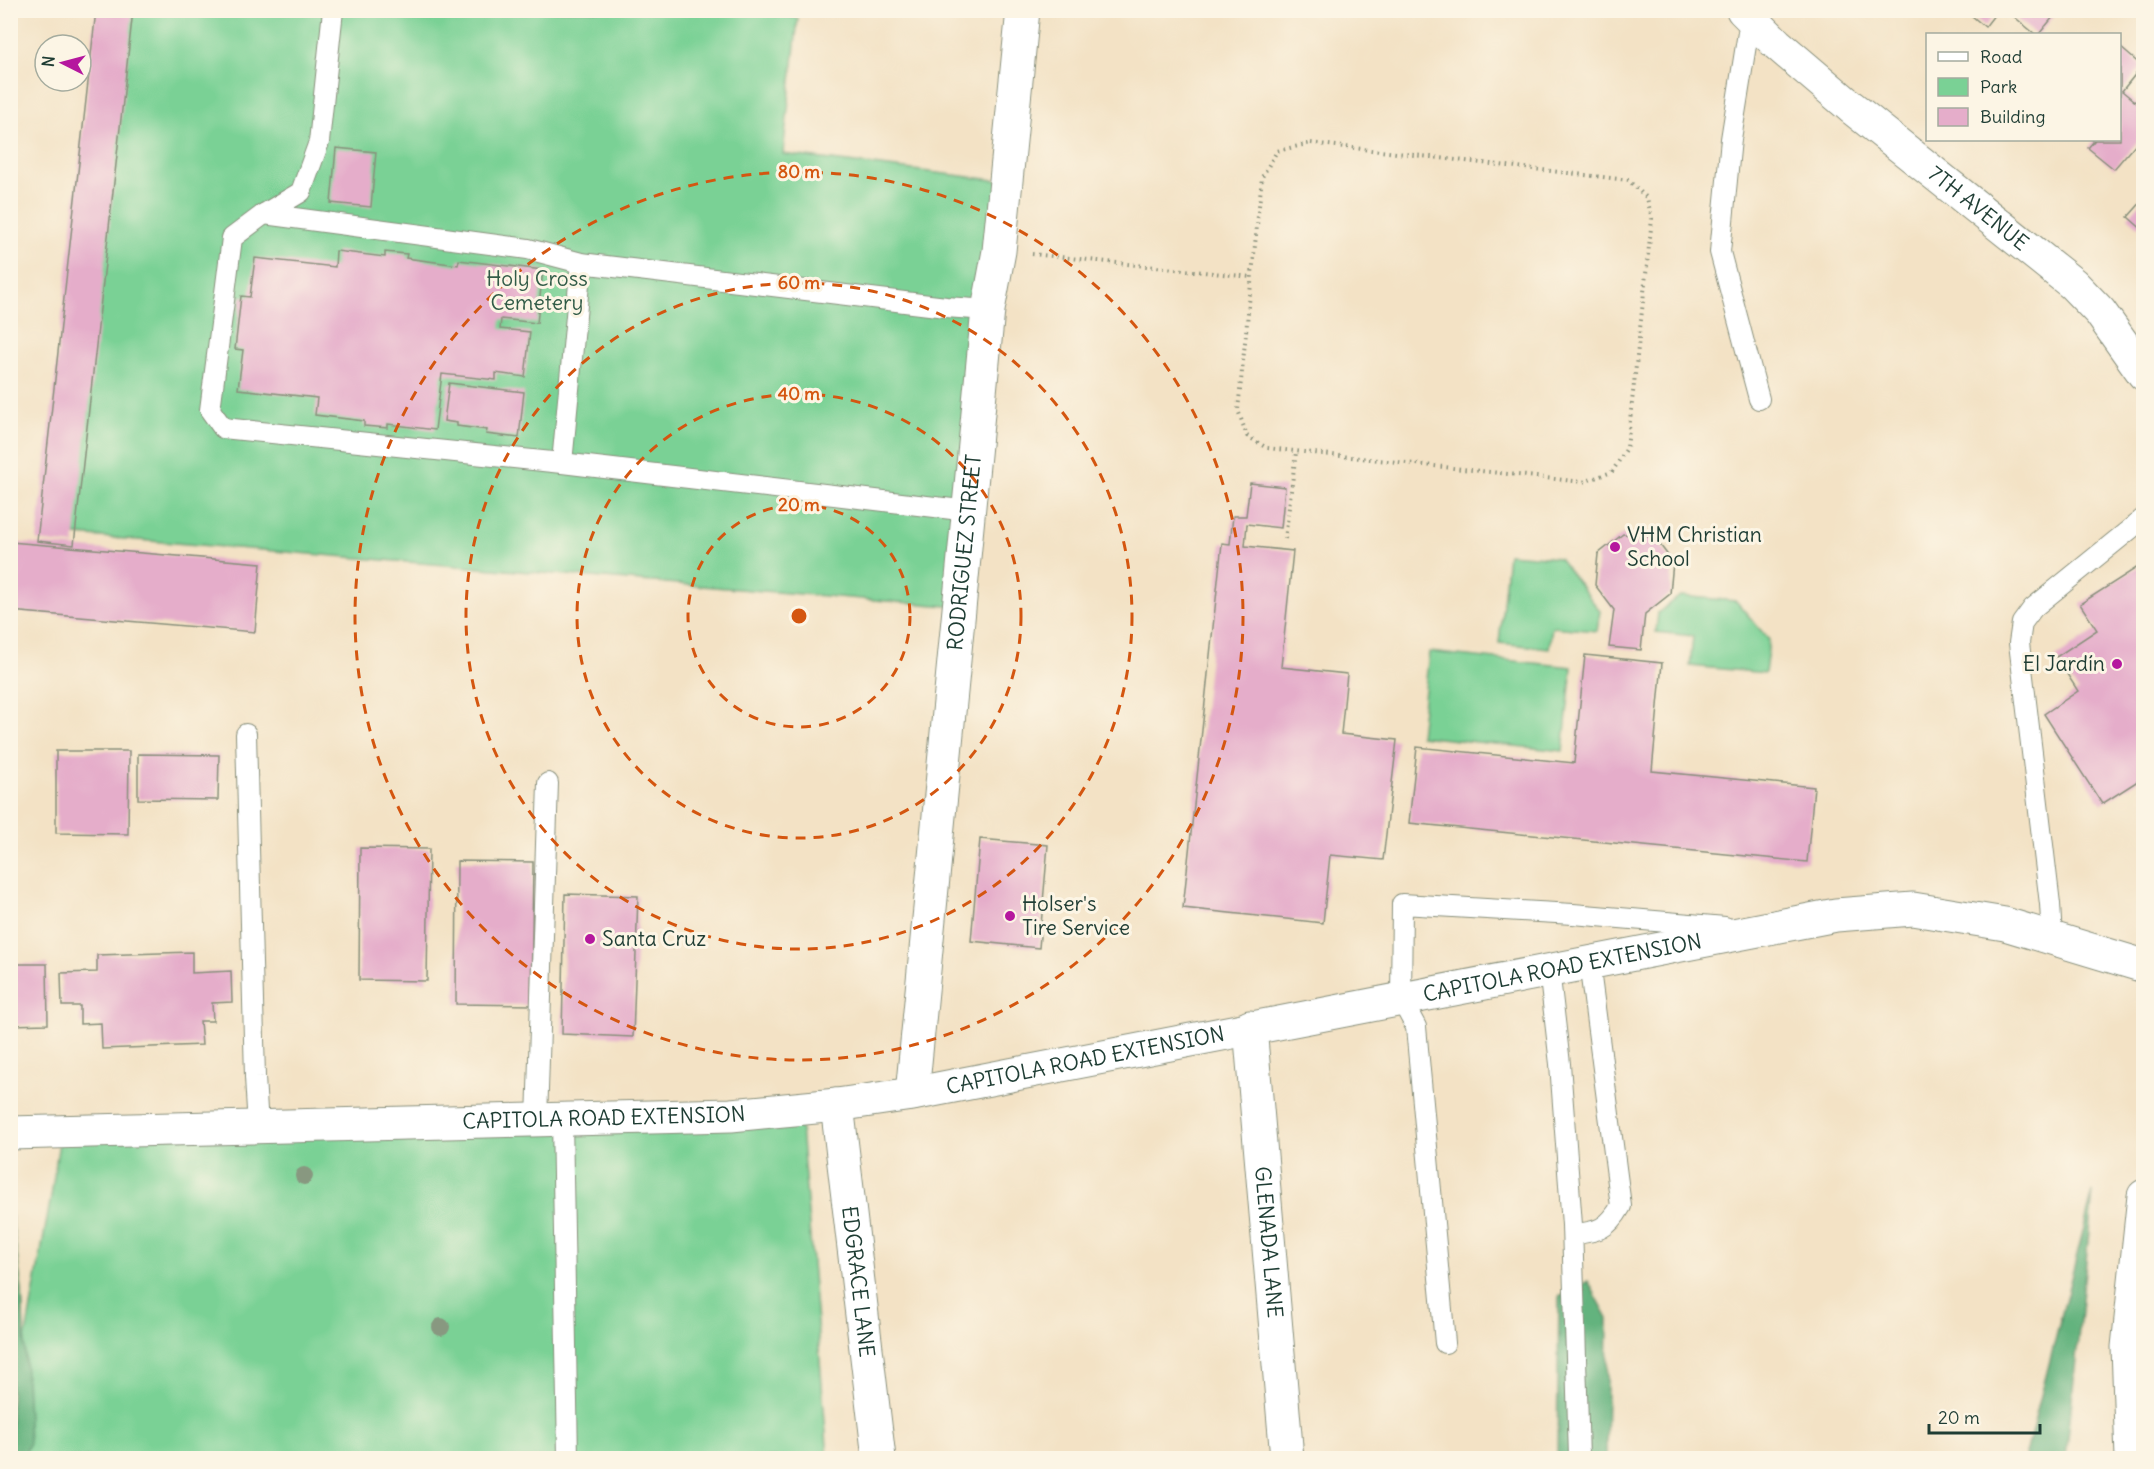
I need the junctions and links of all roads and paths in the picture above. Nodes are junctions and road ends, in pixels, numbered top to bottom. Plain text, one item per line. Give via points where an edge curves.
1 (333, 10) edge
2 (1023, 10) edge
3 (1747, 15) edge
4 (264, 214) junction
5 (999, 251) junction
6 (581, 263) junction
7 (1251, 277) junction
8 (988, 310) junction
9 (2144, 374) edge
10 (1759, 399) dead end
11 (1296, 452) junction
12 (562, 463) junction
13 (969, 511) junction
14 (2144, 518) edge
15 (1285, 539) dead end
16 (246, 734) dead end
17 (548, 783) dead end
18 (1761, 930) junction
19 (2052, 938) junction
20 (1589, 962) junction
21 (2144, 966) edge
22 (1549, 969) junction
23 (1401, 999) junction
24 (1250, 1027) junction
25 (912, 1094) junction
26 (837, 1105) junction
27 (549, 1120) junction
28 (258, 1127) junction
29 (10, 1133) edge
30 (2144, 1196) edge
31 (1573, 1234) junction
32 (1445, 1343) dead end
33 (2144, 1433) edge
34 (568, 1458) edge
35 (879, 1458) edge
36 (1287, 1458) edge
37 (1579, 1458) edge
38 (2134, 1458) edge

1 - 4 lane via 319,142 301,192
2 - 5 street, RODRIGUEZ STREET
3 - 9 street, 7TH AVENUE via 1903,150 2073,284 2100,312
3 - 10 lane via 1720,252
4 - 6 lane via 528,249
4 - 12 lane via 232,238 210,410 222,428
5 - 7 path
5 - 8 street, RODRIGUEZ STREET
6 - 8 lane
6 - 12 lane
7 - 11 path via 1238,410 1247,436 1267,448
7 - 11 path via 1262,177 1277,151 1311,144 1628,180 1647,198 1652,219 1627,448 1612,472 1583,482
8 - 13 street, RODRIGUEZ STREET
11 - 15 path
12 - 13 lane
13 - 25 street, RODRIGUEZ STREET
14 - 19 lane via 2033,608 2022,623 2019,643
16 - 28 lane
17 - 27 lane
18 - 19 street, CAPITOLA ROAD EXTENSION via 1836,915 1913,909 2005,924
18 - 20 street, CAPITOLA ROAD EXTENSION
18 - 23 lane via 1402,904
19 - 21 street, CAPITOLA ROAD EXTENSION
20 - 22 street, CAPITOLA ROAD EXTENSION
20 - 31 lane via 1621,1206 1604,1227
22 - 23 street, CAPITOLA ROAD EXTENSION
22 - 31 lane
23 - 24 street, CAPITOLA ROAD EXTENSION
23 - 32 lane via 1416,1027
24 - 25 street, CAPITOLA ROAD EXTENSION
24 - 36 street, GLENADA LANE
25 - 26 street, CAPITOLA ROAD EXTENSION
26 - 27 street, CAPITOLA ROAD EXTENSION via 732,1115
26 - 35 street, EDGRACE LANE
27 - 28 street, CAPITOLA ROAD EXTENSION
27 - 34 lane
28 - 29 street, CAPITOLA ROAD EXTENSION
30 - 38 street via 2128,1347
31 - 37 lane
33 - 38 street

